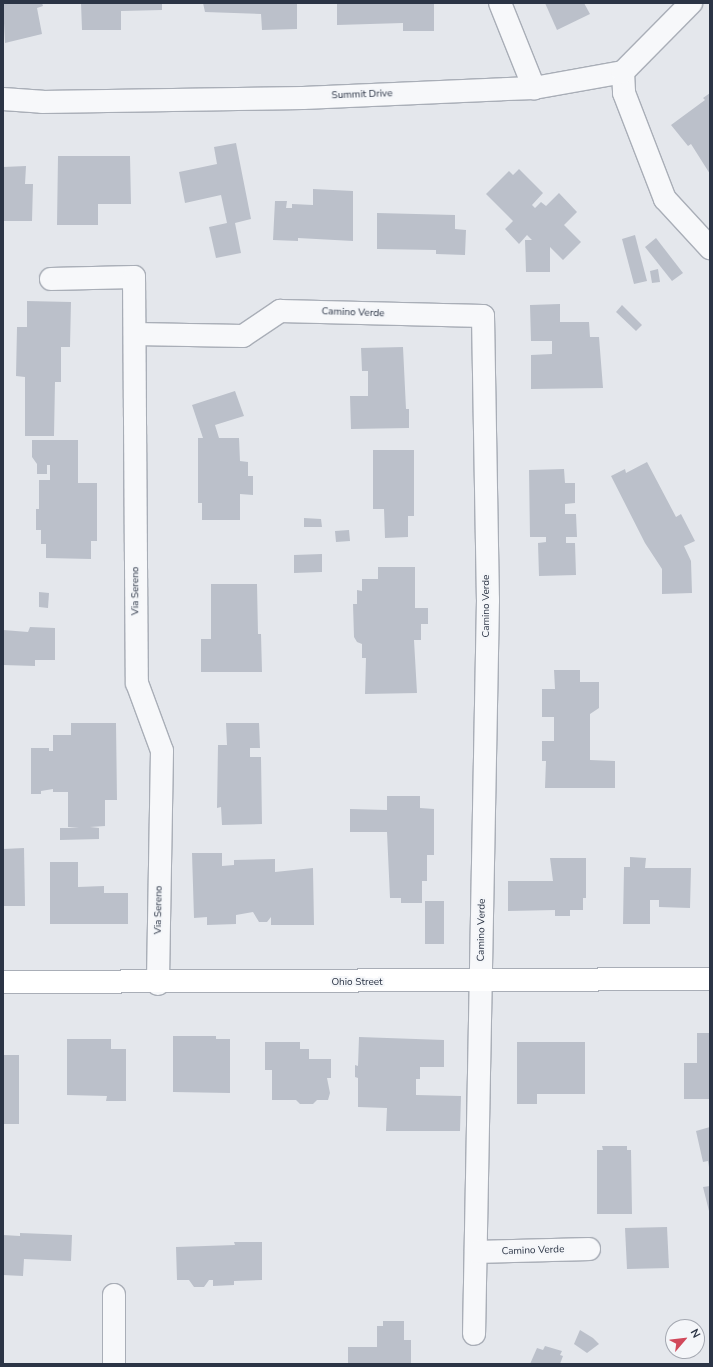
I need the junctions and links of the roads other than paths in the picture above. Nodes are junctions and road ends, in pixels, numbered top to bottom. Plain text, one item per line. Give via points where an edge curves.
1 (500, 3) edge
2 (691, 3) edge
3 (623, 72) junction
4 (534, 88) junction
5 (3, 99) edge
6 (710, 248) edge
7 (51, 279) dead end
8 (135, 334) junction
9 (710, 980) edge
10 (3, 982) edge
11 (481, 982) junction
12 (158, 984) junction
13 (590, 1249) dead end
14 (476, 1252) junction
15 (114, 1295) dead end
16 (474, 1334) dead end
17 (114, 1364) edge

1 - 4 street
2 - 3 street
3 - 4 street, Summit Drive
3 - 6 street via 624,93 665,199
4 - 5 street, Summit Drive via 295,98 42,102
7 - 8 street, Via Sereno via 134,276
8 - 11 street, Camino Verde via 243,336 280,311 483,316 488,600
8 - 12 street, Via Sereno via 137,683 162,751
9 - 11 street, Ohio Street
10 - 12 street, Ohio Street
11 - 12 street, Ohio Street
11 - 14 street, Camino Verde
13 - 14 street, Camino Verde
14 - 16 street, Camino Verde
15 - 17 street

